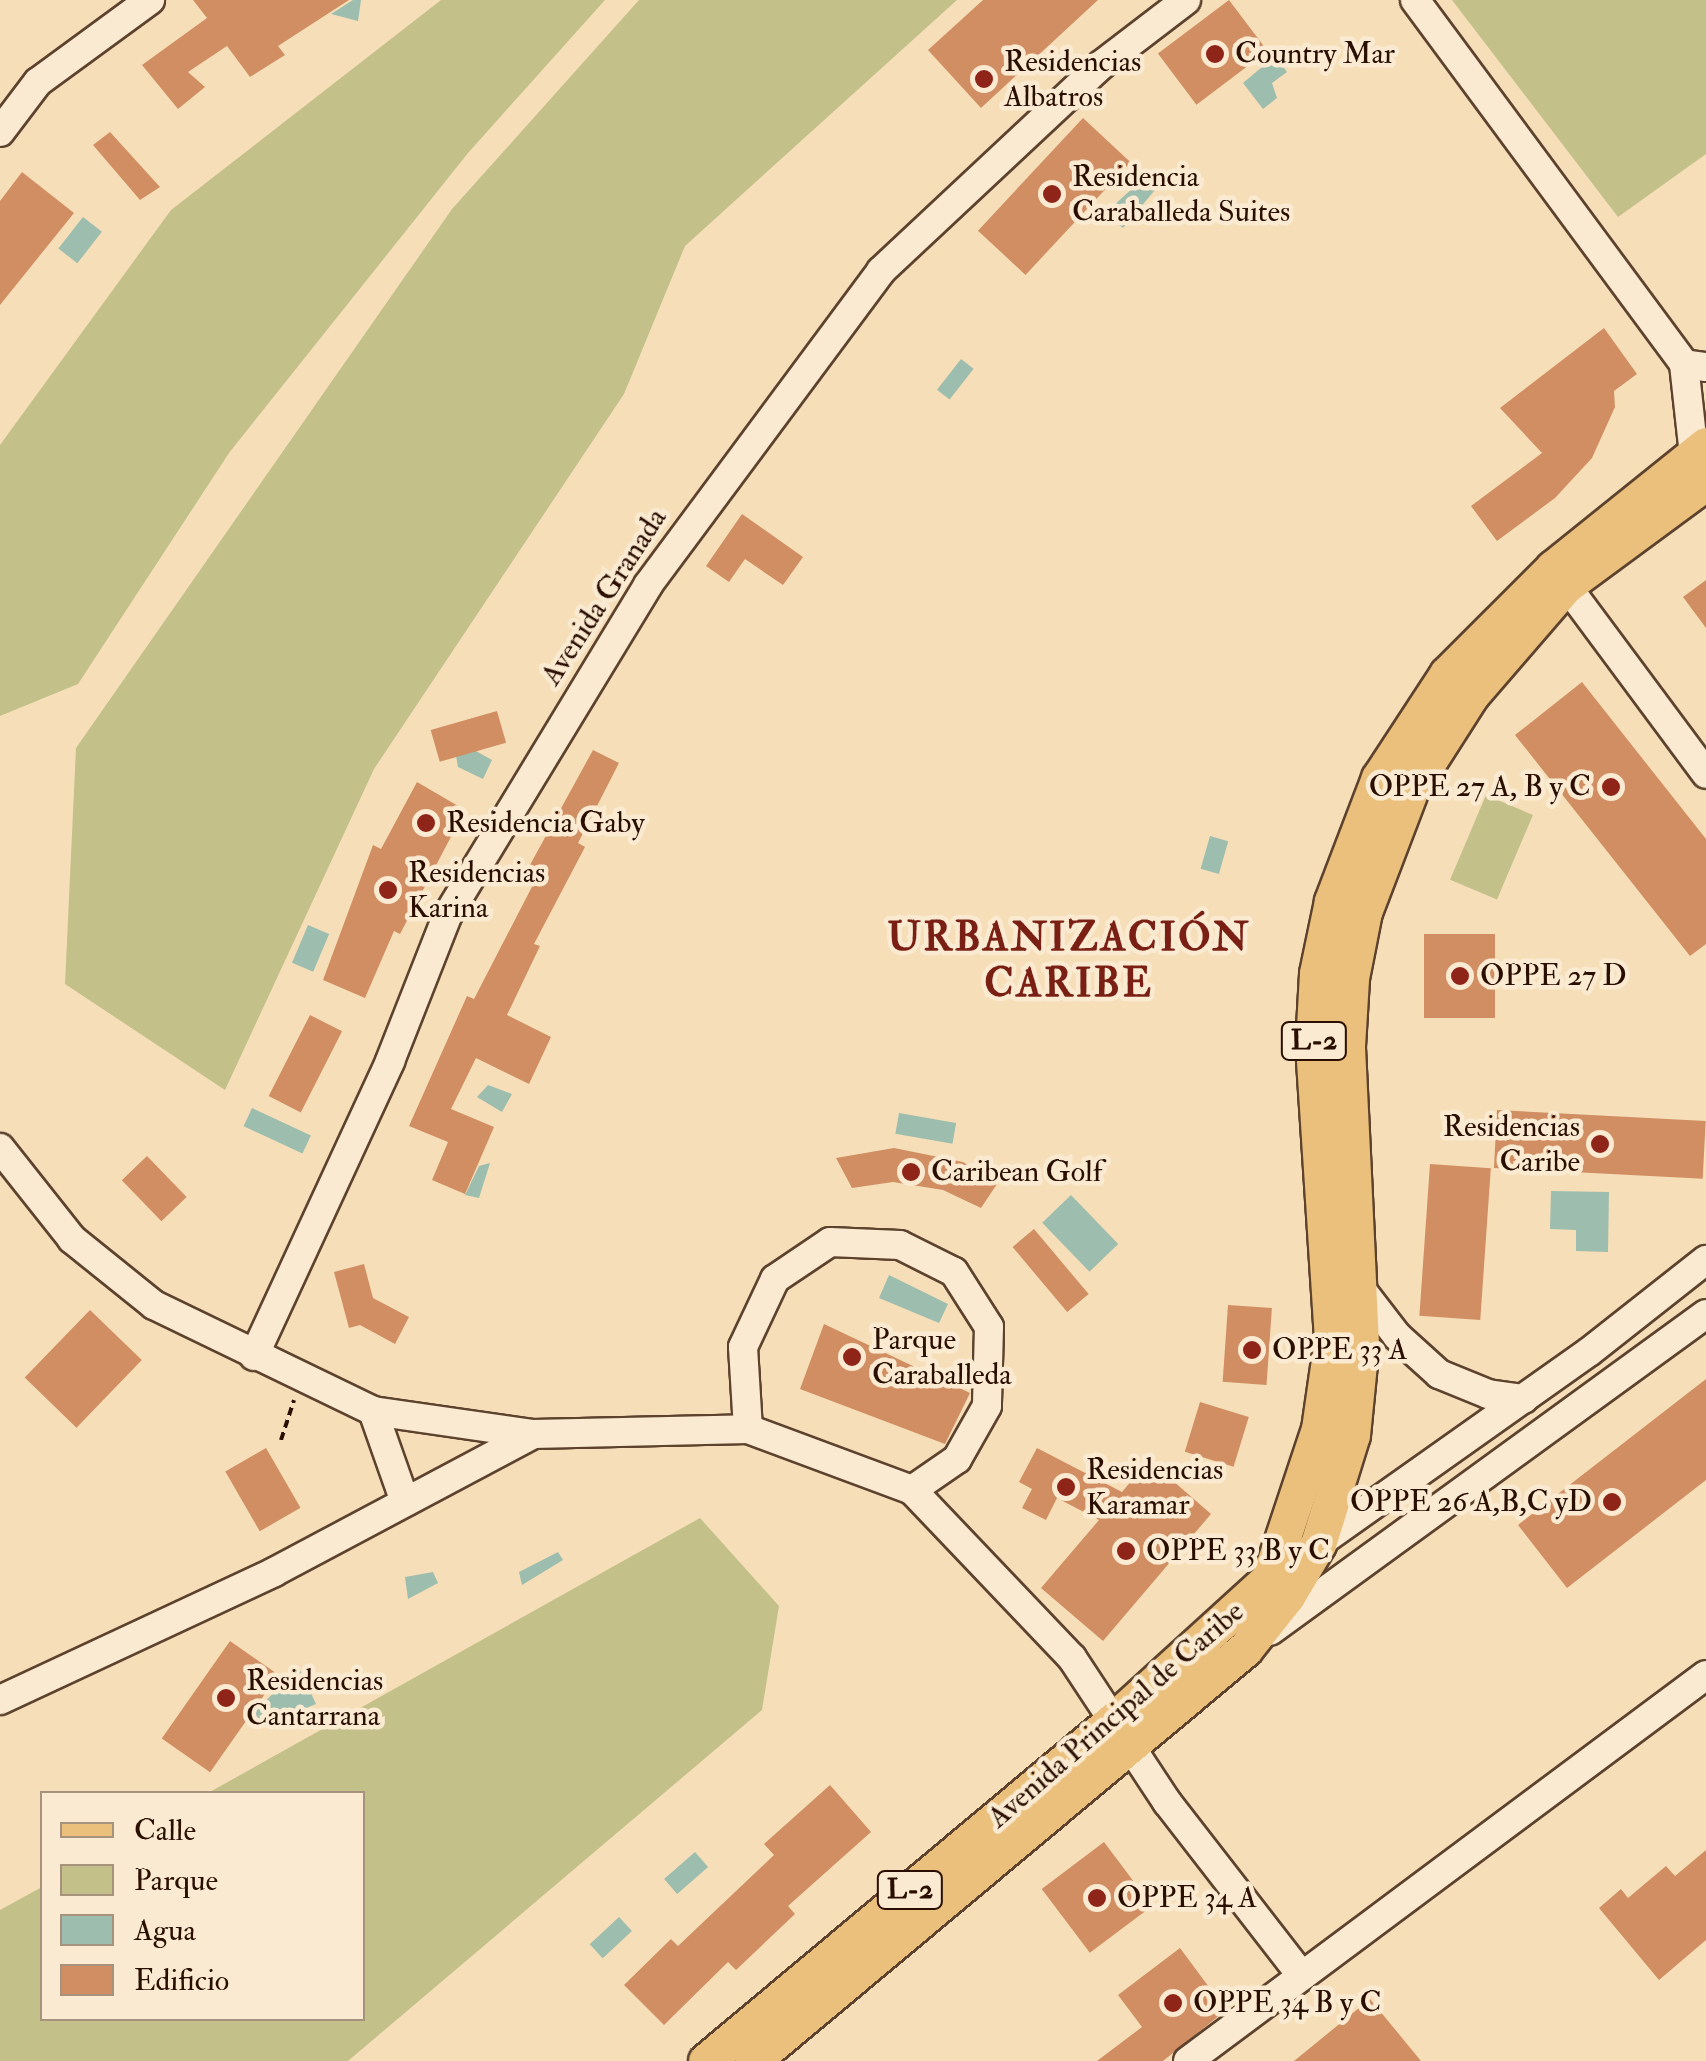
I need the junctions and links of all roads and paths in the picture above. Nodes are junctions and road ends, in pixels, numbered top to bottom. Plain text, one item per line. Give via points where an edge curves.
1 (150, 0) edge
2 (1186, 0) edge
3 (1414, 0) edge
4 (0, 132) edge
5 (1695, 365) edge
6 (1702, 461) edge
7 (1559, 577) junction
8 (1706, 774) edge
9 (0, 1148) edge
10 (1706, 1260) edge
11 (1357, 1284) junction
12 (1706, 1314) edge
13 (254, 1356) junction
14 (300, 1382) junction
15 (1524, 1398) junction
16 (372, 1412) junction
17 (748, 1430) junction
18 (533, 1434) junction
19 (282, 1440) dead end
20 (912, 1490) junction
21 (406, 1502) junction
22 (1318, 1544) junction
23 (1270, 1579) junction
24 (1245, 1649) junction
25 (1706, 1675) edge
26 (0, 1700) edge
27 (1123, 1731) junction
28 (1302, 1976) junction
29 (706, 2061) edge
30 (752, 2061) edge
31 (1188, 2061) edge

1 - 4 street via 38,82
2 - 13 street, Avenida Granada via 1101,64 881,272 648,584 447,916 390,1061
3 - 5 street
5 - 6 street
6 - 7 main road, Avenida Principal de Caribe / L-2
7 - 8 street
7 - 11 main road, Avenida Principal de Caribe / L-2 via 1412,789 1364,912 1350,978 1347,1046
7 - 23 main road, Avenida Principal de Caribe / L-2 via 1448,674 1379,778 1332,900 1313,1044 1332,1340 1319,1429
9 - 13 street via 85,1250 154,1305
10 - 15 street
11 - 15 street via 1397,1336 1439,1374 1488,1394
11 - 22 main road, Avenida Principal de Caribe / L-2 via 1361,1344 1352,1435
12 - 24 street
13 - 14 street
14 - 16 street
14 - 19 path
15 - 22 street
16 - 18 street
16 - 21 street
17 - 18 street
17 - 20 street
17 - 20 street via 743,1348 775,1278 830,1242 900,1245 954,1272 990,1327 987,1406 956,1459
18 - 21 street
20 - 27 street via 1072,1658
21 - 26 street via 274,1572
22 - 23 street
22 - 24 main road, Avenida Principal de Caribe / L-2
23 - 27 main road, Avenida Principal de Caribe / L-2
24 - 27 main road, Avenida Principal de Caribe / L-2
25 - 28 street
27 - 28 street
27 - 29 main road, Avenida Principal de Caribe / L-2
27 - 30 main road, Avenida Principal de Caribe / L-2
28 - 31 street

